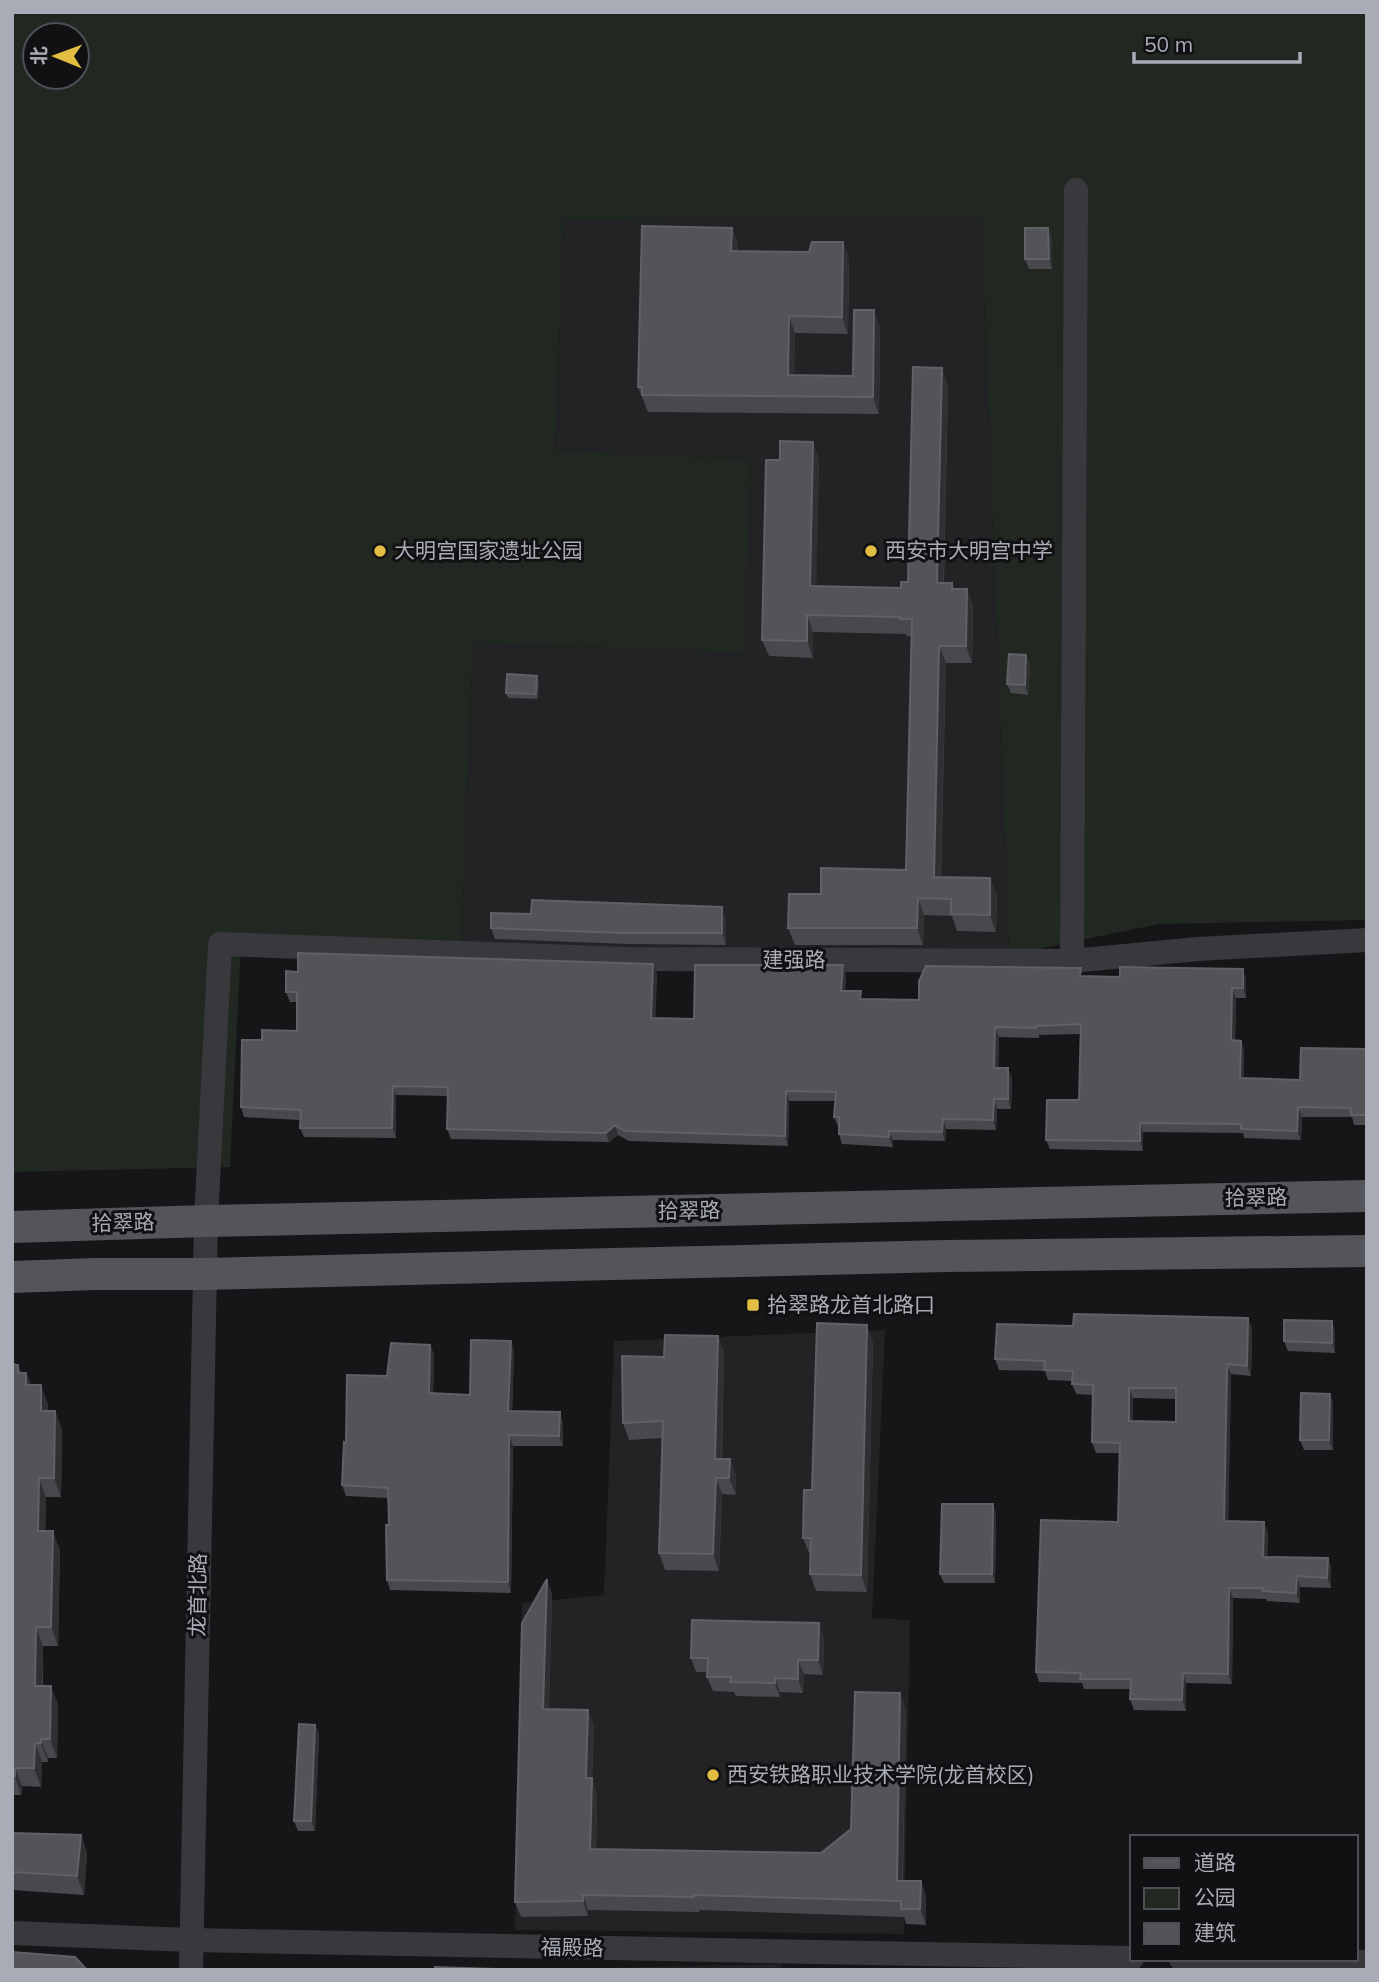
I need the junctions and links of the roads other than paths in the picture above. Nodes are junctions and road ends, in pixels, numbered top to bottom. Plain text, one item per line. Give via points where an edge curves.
1 (1076, 190) dead end
2 (1367, 940) edge
3 (220, 944) joint
4 (1072, 961) junction
5 (1367, 1196) edge
6 (206, 1221) junction
7 (12, 1227) edge
8 (1367, 1251) edge
9 (204, 1274) junction
10 (12, 1278) edge
11 (12, 1933) edge
12 (190, 1940) junction
13 (1130, 1958) edge
14 (784, 1961) edge
15 (1251, 1961) edge
16 (1356, 1964) edge
17 (191, 1970) edge

1 - 4 street
2 - 4 street, 建强路
3 - 4 street, 建强路 via 628,959
3 - 6 street, 龙首北路
5 - 6 main road, 拾翠路
6 - 7 main road, 拾翠路
6 - 9 street, 龙首北路
8 - 9 main road
9 - 10 main road
9 - 12 street, 龙首北路
11 - 12 street, 福殿路
12 - 14 street, 福殿路
12 - 17 street, 龙首北路
13 - 14 street, 福殿路
15 - 16 street

